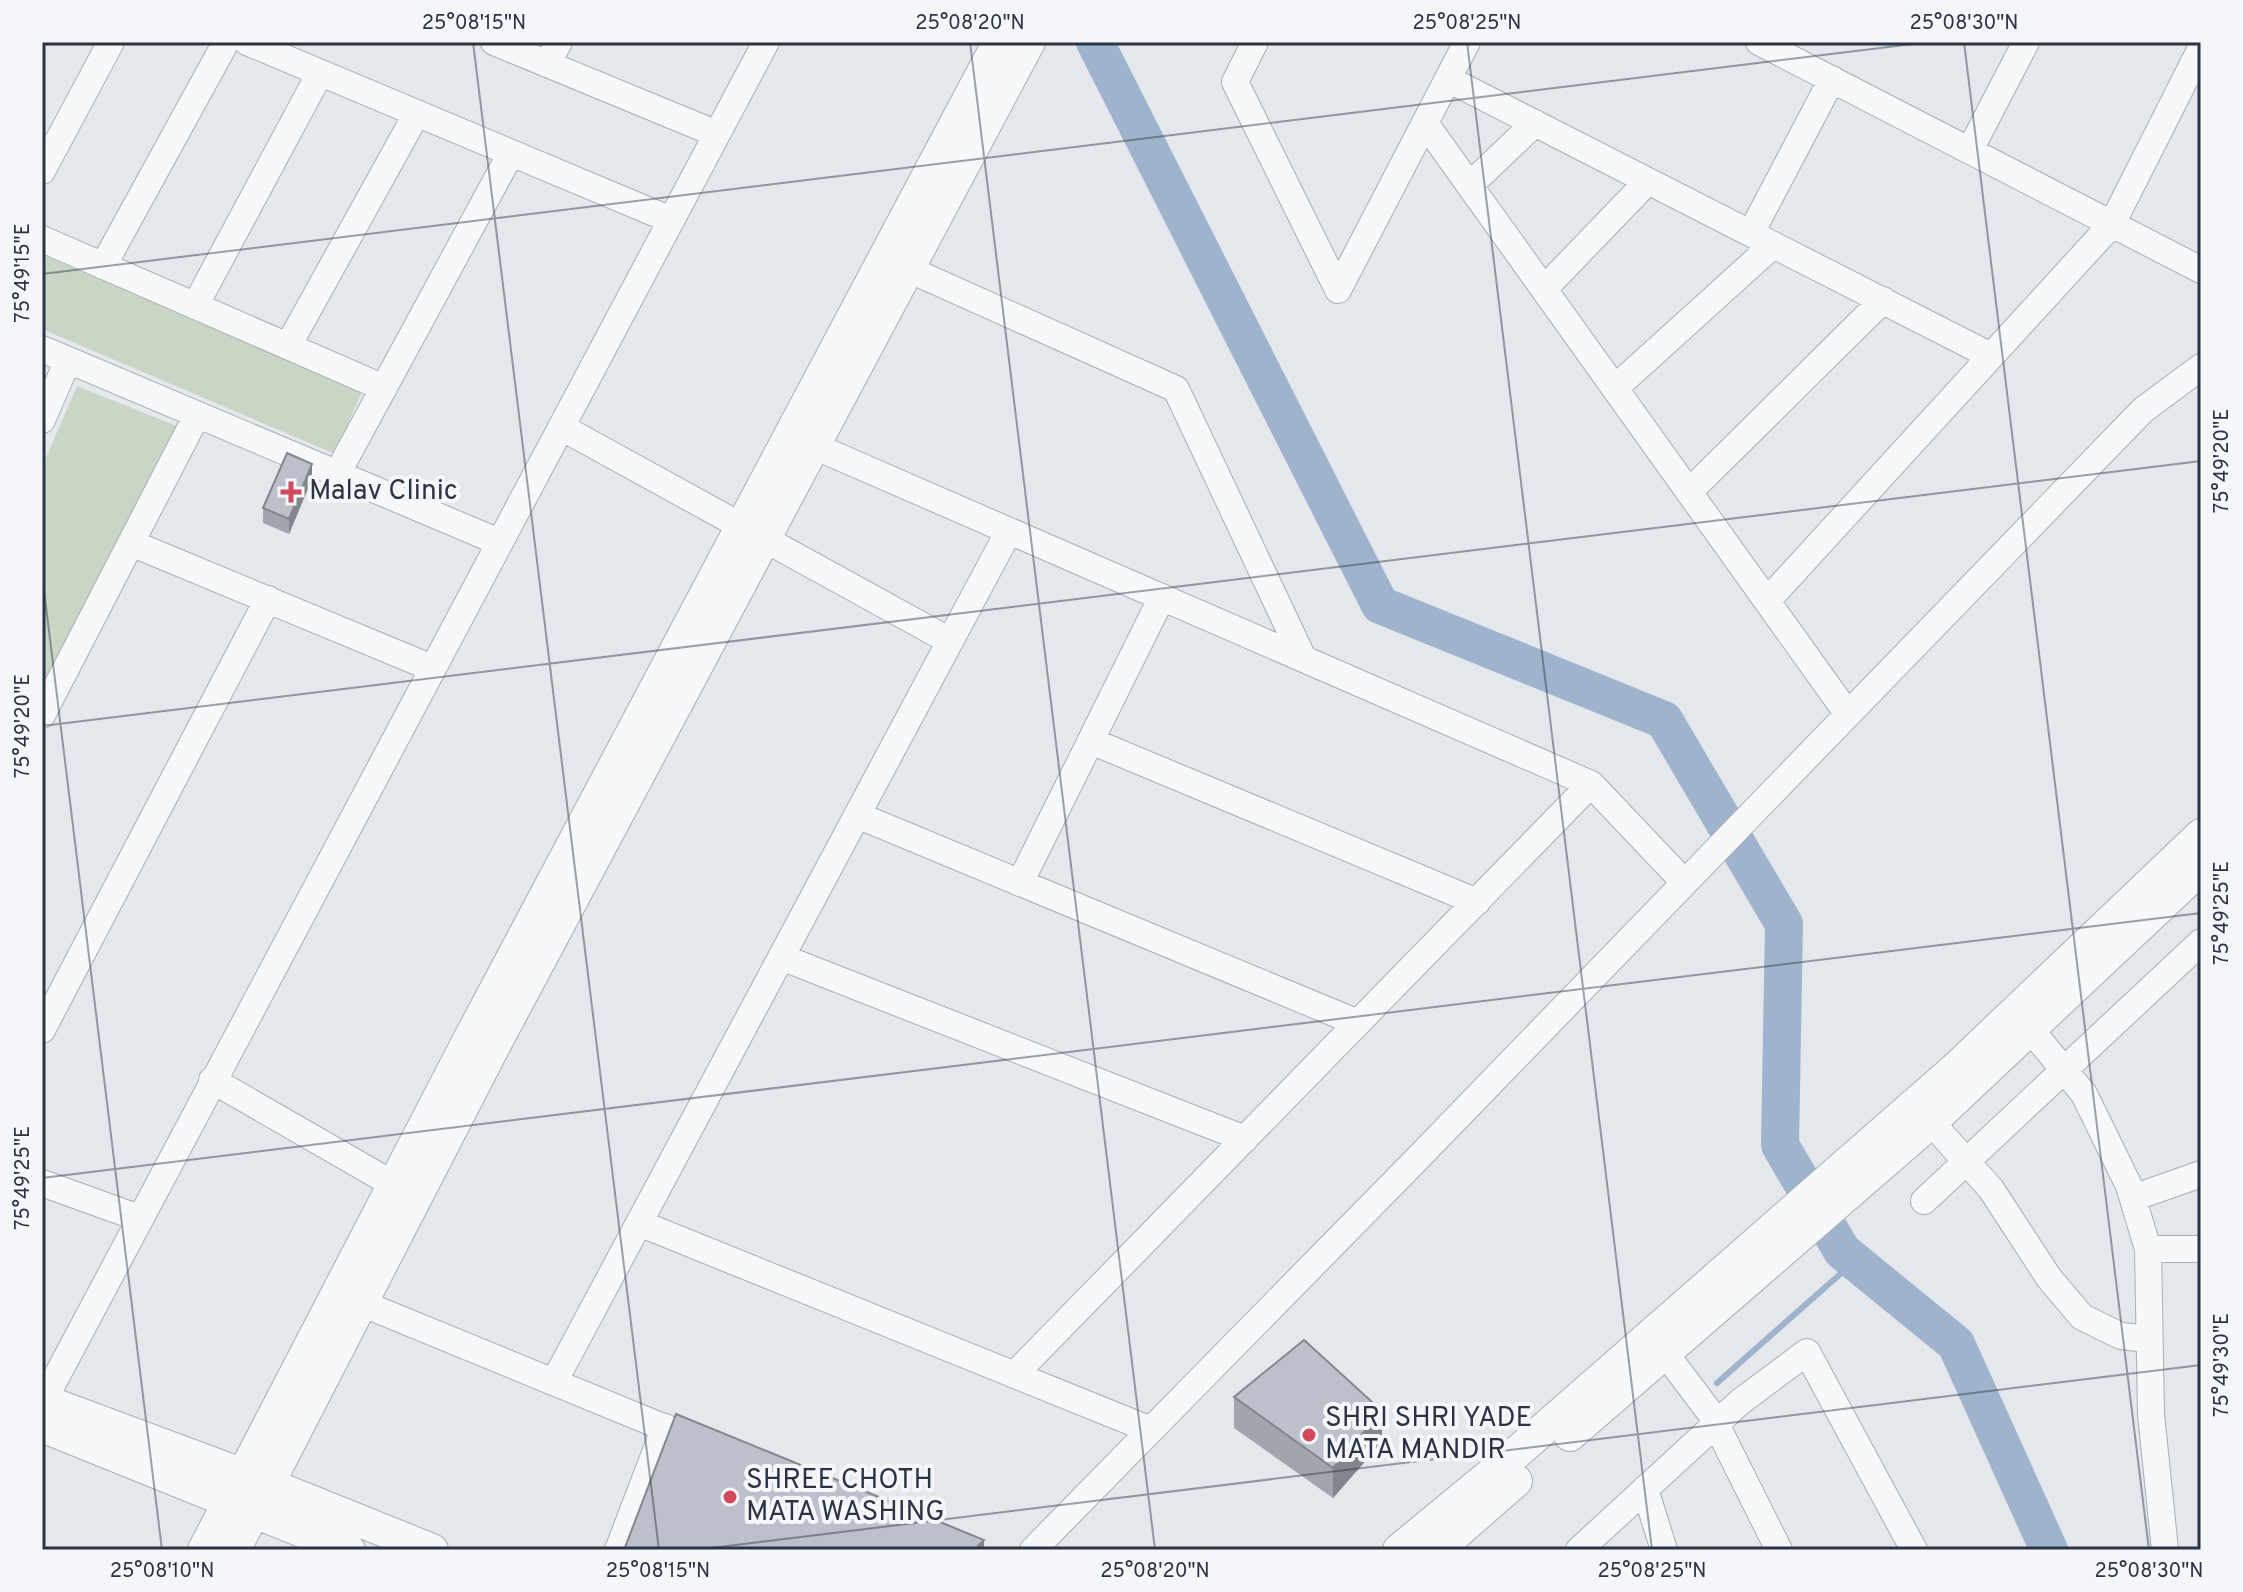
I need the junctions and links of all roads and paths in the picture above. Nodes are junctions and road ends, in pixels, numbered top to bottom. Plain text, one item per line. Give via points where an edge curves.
1 (111, 42) edge
2 (226, 42) edge
3 (247, 42) edge
4 (494, 42) edge
5 (766, 42) edge
6 (1255, 42) edge
7 (1467, 42) edge
8 (1759, 42) edge
9 (2026, 42) edge
10 (2201, 48) edge
11 (1006, 49) edge
12 (553, 53) edge
13 (320, 73) junction
14 (1448, 79) junction
15 (1832, 79) junction
16 (417, 113) junction
17 (1425, 123) junction
18 (1535, 123) junction
19 (717, 134) junction
20 (1970, 150) junction
21 (511, 153) junction
22 (42, 171) edge
23 (1648, 181) junction
24 (1470, 185) junction
25 (671, 220) junction
26 (2112, 224) junction
27 (42, 239) edge
28 (1762, 239) junction
29 (103, 266) junction
30 (908, 269) junction
31 (2201, 270) edge
32 (1544, 289) junction
33 (1883, 300) junction
34 (195, 306) junction
35 (288, 346) junction
36 (42, 349) edge
37 (1991, 356) junction
38 (68, 360) junction
39 (2201, 367) edge
40 (384, 388) junction
41 (1615, 388) junction
42 (197, 415) junction
43 (42, 420) edge
44 (561, 427) junction
45 (814, 446) junction
46 (337, 474) junction
47 (1689, 492) junction
48 (1009, 531) junction
49 (752, 533) junction
50 (499, 542) junction
51 (131, 543) junction
52 (1162, 597) junction
53 (268, 599) junction
54 (1767, 601) junction
55 (950, 641) junction
56 (1303, 658) junction
57 (432, 668) junction
58 (1847, 713) junction
59 (42, 715) edge
60 (1091, 741) junction
61 (1591, 784) junction
62 (857, 815) junction
63 (2201, 835) edge
64 (2201, 868) edge
65 (1689, 877) junction
66 (1020, 883) junction
67 (1477, 902) junction
68 (2201, 942) edge
69 (781, 957) junction
70 (1358, 1023) junction
71 (2030, 1029) junction
72 (42, 1030) edge
73 (2063, 1069) junction
74 (212, 1080) junction
75 (1923, 1113) junction
76 (1245, 1139) junction
77 (1966, 1161) junction
78 (2201, 1174) edge
79 (42, 1183) edge
80 (405, 1191) junction
81 (2133, 1198) junction
82 (1924, 1201) dead end
83 (139, 1218) junction
84 (639, 1223) junction
85 (2148, 1249) junction
86 (2201, 1249) edge
87 (1760, 1255) junction
88 (361, 1303) junction
89 (2148, 1339) junction
90 (1665, 1353) junction
91 (1014, 1375) junction
92 (554, 1382) junction
93 (43, 1409) edge
94 (1715, 1425) junction
95 (665, 1427) junction
96 (1151, 1430) junction
97 (722, 1451) edge
98 (1645, 1489) junction
99 (248, 1493) junction
100 (204, 1550) edge
101 (234, 1550) edge
102 (349, 1550) edge
103 (432, 1550) edge
104 (618, 1550) edge
105 (1033, 1550) edge
106 (1399, 1550) edge
107 (1437, 1550) edge
108 (1579, 1550) edge
109 (1664, 1550) edge
110 (1779, 1550) edge
111 (1914, 1550) edge
112 (2165, 1550) edge

1 - 22 street
2 - 29 street
3 - 13 street
4 - 12 street
5 - 19 street
6 - 17 street via 1235,82 1338,290
7 - 14 street
8 - 15 street
9 - 20 street
10 - 26 street
11 - 30 street
11 - 49 street
12 - 19 street
13 - 16 street
13 - 34 street
14 - 17 street
14 - 18 street
15 - 20 street
15 - 28 street
16 - 21 street
16 - 35 street
17 - 24 street
18 - 23 street
18 - 24 street
19 - 25 street
20 - 26 street
21 - 25 street
21 - 40 street
23 - 28 street
23 - 32 street
24 - 32 street
25 - 44 street
26 - 31 street
26 - 37 street
27 - 29 street
28 - 33 street
28 - 41 street
29 - 34 street
30 - 45 street
30 - 56 street via 1176,389
32 - 41 street
33 - 37 street
33 - 47 street
34 - 35 street
35 - 40 street
36 - 38 street
37 - 54 street
38 - 42 street
38 - 43 street
39 - 58 street via 2143,410
40 - 46 street
41 - 47 street
42 - 46 street
42 - 51 street
44 - 49 street
44 - 50 street
45 - 48 street
45 - 49 street
46 - 50 street
47 - 54 street
48 - 52 street
48 - 55 street
49 - 55 street
49 - 80 street
50 - 57 street
51 - 53 street
51 - 59 street
52 - 56 street
52 - 60 street
53 - 57 street
53 - 72 street
54 - 58 street
55 - 62 street
56 - 61 street
57 - 74 street
58 - 65 street
60 - 66 street
60 - 67 street
61 - 65 street
61 - 67 street
62 - 66 street
62 - 69 street
63 - 75 street via 1955,1069
64 - 71 street
65 - 96 street
66 - 70 street
67 - 70 street
68 - 73 street
69 - 76 street
69 - 84 street
70 - 76 street
71 - 73 street
71 - 75 street
73 - 77 street
73 - 81 street via 2084,1094
74 - 80 street
74 - 83 street
75 - 77 street
75 - 87 street
76 - 91 street
77 - 82 street
77 - 89 street via 2082,1317 2121,1336
78 - 81 street
79 - 83 street
80 - 88 street
80 - 99 street
81 - 85 street
83 - 93 street
84 - 91 street
84 - 92 street
85 - 86 street
85 - 89 street
87 - 90 street
87 - 106 street
88 - 92 street
88 - 99 street
89 - 112 street
90 - 94 street
90 - 107 street
91 - 96 street
92 - 95 street
93 - 99 street
94 - 98 street
94 - 110 street
94 - 111 street via 1807,1352
95 - 97 street
95 - 104 street
96 - 105 street
98 - 108 street
98 - 109 street
99 - 100 street
99 - 101 street
99 - 102 street
99 - 103 street

